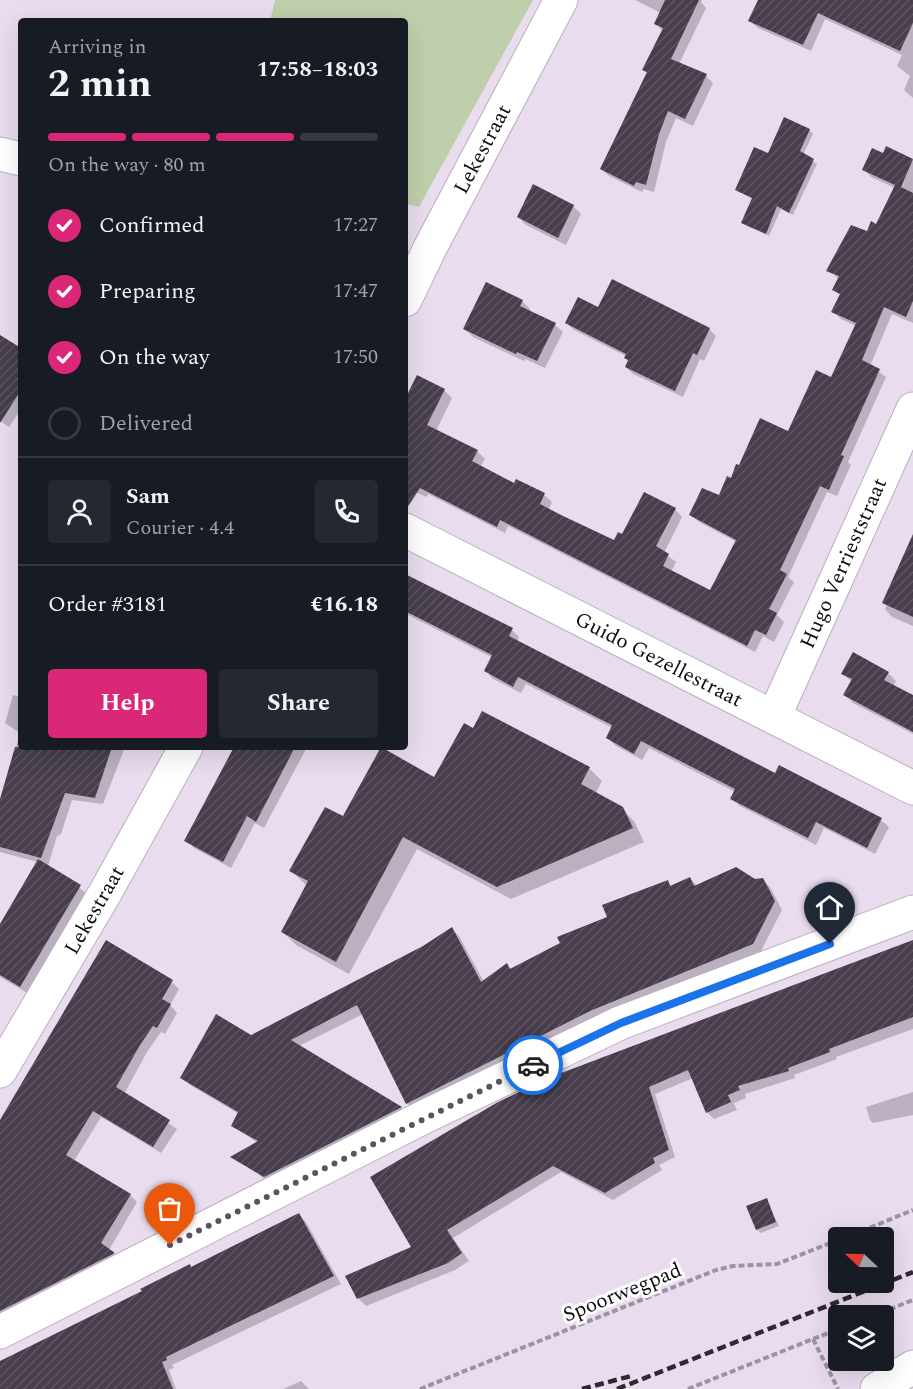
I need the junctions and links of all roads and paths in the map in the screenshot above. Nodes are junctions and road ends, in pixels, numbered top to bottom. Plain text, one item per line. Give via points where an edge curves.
1 (561, 0) edge
2 (0, 154) edge
3 (18, 158) edge
4 (418, 243) edge
5 (408, 287) edge
6 (913, 409) edge
7 (408, 532) edge
8 (774, 717) junction
9 (184, 750) edge
10 (913, 788) edge
11 (913, 912) edge
12 (0, 1071) edge
13 (913, 1210) edge
14 (872, 1227) edge
15 (828, 1244) edge
16 (913, 1300) edge
17 (894, 1308) edge
18 (0, 1332) edge
19 (828, 1333) edge
20 (813, 1339) junction
21 (913, 1367) edge
22 (420, 1389) edge
23 (688, 1389) edge
24 (838, 1389) edge
25 (878, 1389) edge

1 - 4 street, Lekestraat
2 - 3 street
4 - 5 street, Lekestraat
6 - 8 street, Hugo Verrieststraat
7 - 8 street, Guido Gezellestraat
8 - 10 street, Guido Gezellestraat
9 - 12 street, Lekestraat
11 - 18 street via 621,1023 426,1116
13 - 14 path
15 - 22 path, Spoorwegpad via 777,1264 716,1270
16 - 17 path
19 - 20 path
20 - 23 path
20 - 24 path
21 - 25 street

